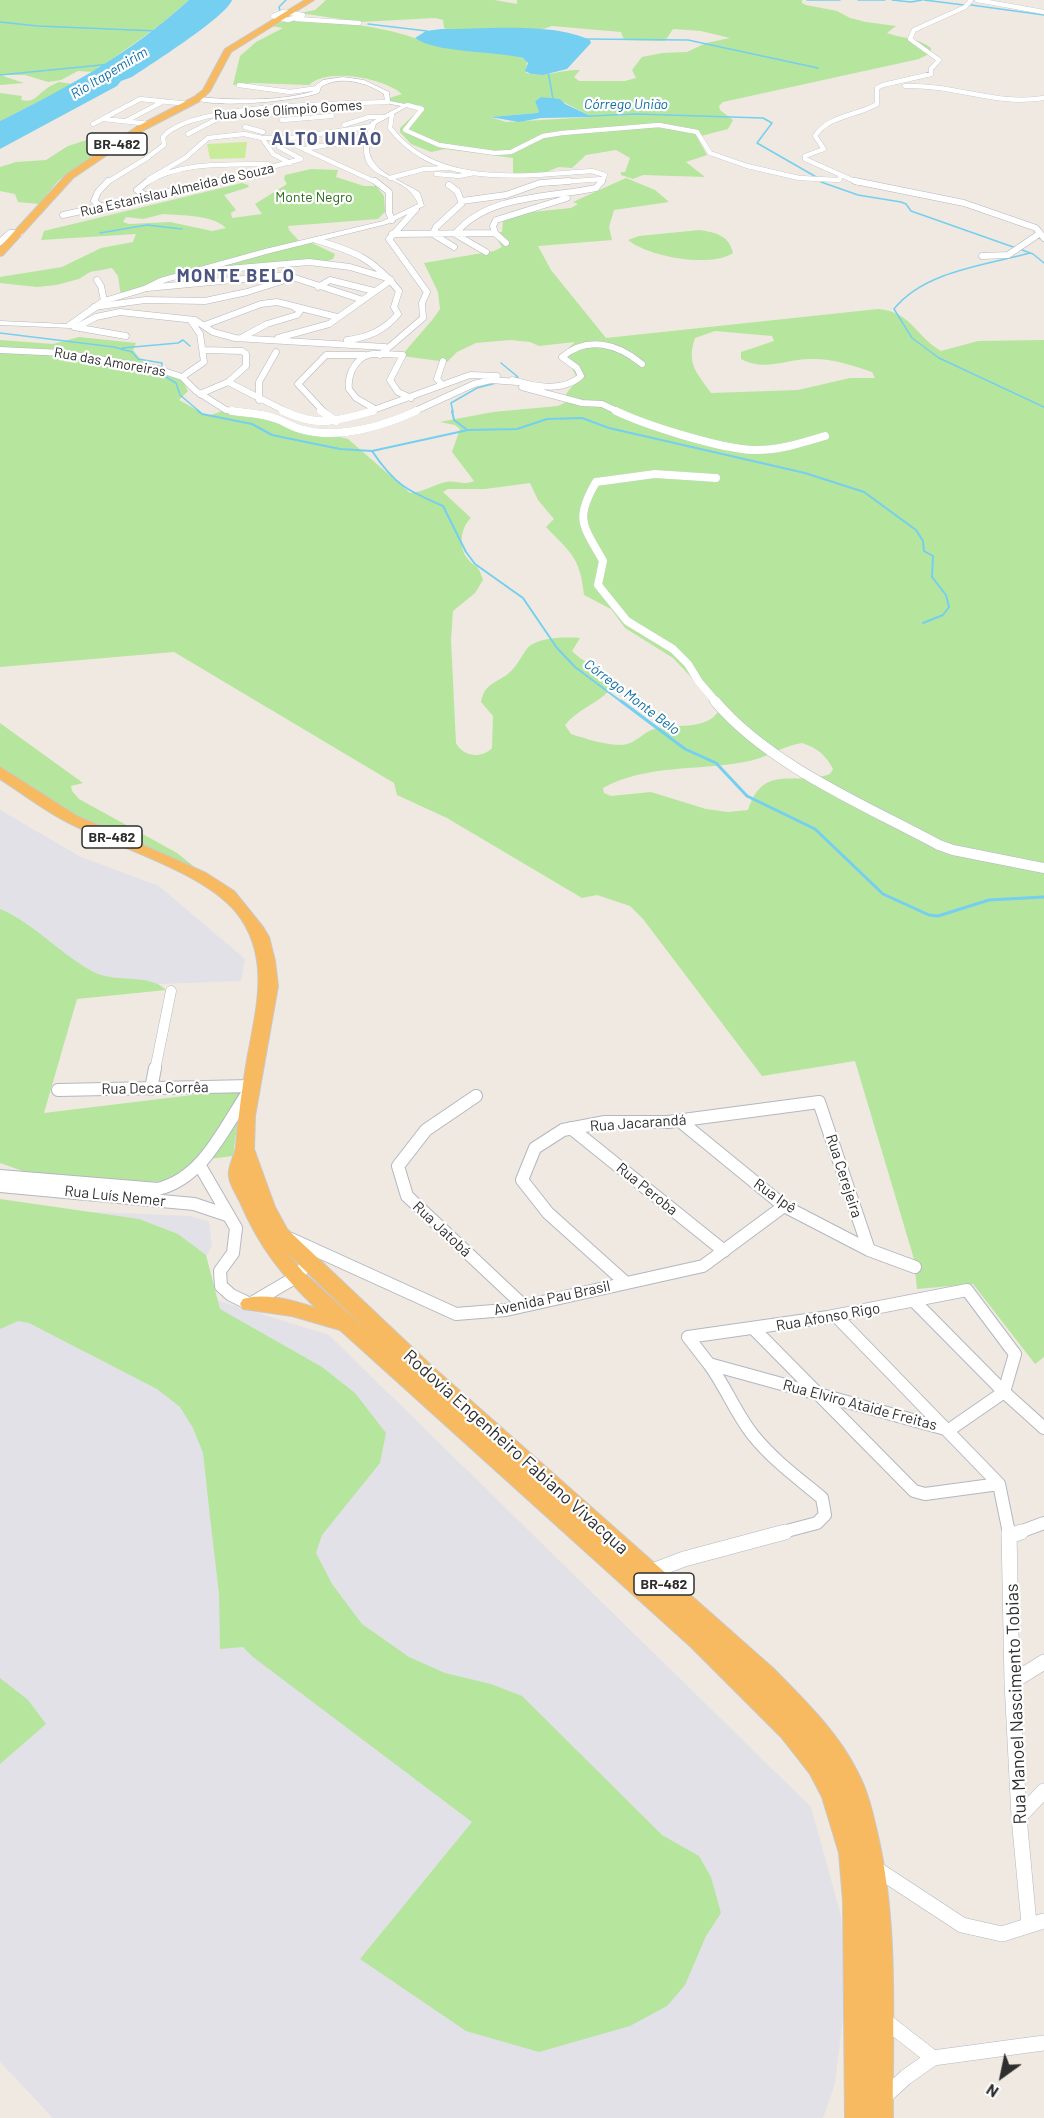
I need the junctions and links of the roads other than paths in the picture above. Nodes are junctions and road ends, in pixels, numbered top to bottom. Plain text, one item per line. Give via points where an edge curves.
1 (310, 0) edge
2 (971, 0) edge
3 (977, 0) edge
4 (1044, 12) edge
5 (294, 15) junction
6 (303, 15) junction
7 (318, 88) junction
8 (877, 88) junction
9 (268, 98) junction
10 (1044, 98) edge
11 (165, 101) junction
12 (193, 101) junction
13 (387, 102) junction
14 (407, 105) junction
15 (315, 106) junction
16 (297, 108) junction
17 (120, 110) junction
18 (142, 113) junction
19 (392, 114) junction
20 (246, 115) junction
21 (332, 116) dead end
22 (311, 117) junction
23 (384, 117) junction
24 (104, 118) junction
25 (282, 120) dead end
26 (126, 121) junction
27 (316, 123) dead end
28 (93, 124) dead end
29 (149, 124) junction
30 (372, 126) junction
31 (245, 127) junction
32 (188, 134) dead end
33 (244, 134) junction
34 (262, 138) junction
35 (369, 138) junction
36 (278, 139) junction
37 (197, 147) junction
38 (304, 149) junction
39 (200, 154) dead end
40 (288, 164) junction
41 (475, 172) junction
42 (841, 176) junction
43 (604, 177) junction
44 (390, 178) junction
45 (149, 179) junction
46 (831, 181) junction
47 (862, 184) junction
48 (449, 185) dead end
49 (588, 190) junction
50 (548, 192) dead end
51 (568, 193) junction
52 (148, 197) junction
53 (462, 201) junction
54 (103, 208) junction
55 (416, 209) junction
56 (63, 216) dead end
57 (392, 220) junction
58 (20, 233) junction
59 (495, 233) junction
60 (392, 234) junction
61 (433, 234) junction
62 (456, 234) junction
63 (1042, 236) edge
64 (316, 240) junction
65 (0, 242) edge
66 (506, 243) dead end
67 (454, 247) dead end
68 (486, 252) dead end
69 (0, 253) edge
70 (982, 256) dead end
71 (193, 272) junction
72 (294, 279) junction
73 (96, 280) dead end
74 (391, 280) junction
75 (180, 285) junction
76 (318, 287) junction
77 (147, 288) junction
78 (374, 291) junction
79 (363, 300) junction
80 (104, 302) junction
81 (188, 302) junction
82 (291, 306) junction
83 (94, 307) junction
84 (337, 317) junction
85 (188, 319) junction
86 (0, 323) edge
87 (205, 325) junction
88 (72, 326) junction
89 (126, 336) dead end
90 (241, 338) junction
91 (273, 341) junction
92 (309, 343) junction
93 (385, 347) junction
94 (0, 350) edge
95 (204, 350) junction
96 (276, 352) dead end
97 (365, 355) junction
98 (380, 355) junction
99 (443, 361) dead end
100 (642, 364) dead end
101 (182, 377) junction
102 (228, 382) junction
103 (517, 382) junction
104 (442, 385) junction
105 (200, 394) junction
106 (411, 398) junction
107 (259, 400) junction
108 (384, 408) junction
109 (375, 409) junction
110 (403, 417) junction
111 (336, 421) junction
112 (825, 436) dead end
113 (716, 478) dead end
114 (0, 772) edge
115 (1044, 868) edge
116 (171, 991) dead end
117 (252, 1086) junction
118 (151, 1089) junction
119 (58, 1090) dead end
120 (476, 1096) dead end
121 (819, 1102) joint
122 (680, 1121) junction
123 (571, 1128) junction
124 (245, 1149) junction
125 (200, 1166) junction
126 (0, 1176) edge
127 (0, 1186) edge
128 (784, 1206) junction
129 (227, 1215) junction
130 (280, 1234) junction
131 (869, 1250) junction
132 (724, 1251) junction
133 (915, 1267) dead end
134 (302, 1270) junction
135 (626, 1283) junction
136 (914, 1301) junction
137 (250, 1304) junction
138 (524, 1306) junction
139 (836, 1316) junction
140 (349, 1326) junction
141 (754, 1329) junction
142 (707, 1364) junction
143 (396, 1366) junction
144 (426, 1374) junction
145 (817, 1392) junction
146 (1004, 1392) junction
147 (1044, 1428) edge
148 (949, 1430) junction
149 (999, 1484) junction
150 (554, 1498) junction
151 (1044, 1523) edge
152 (1010, 1536) junction
153 (650, 1572) junction
154 (707, 1635) junction
155 (1044, 1662) edge
156 (1012, 1682) junction
157 (1044, 1791) edge
158 (1019, 1817) junction
159 (873, 1867) junction
160 (1037, 1923) edge
161 (880, 2016) junction
162 (1044, 2043) edge
163 (933, 2058) junction
164 (866, 2112) edge

1 - 5 highway, BR-482
2 - 8 street via 965,7 914,30 910,39 939,60 931,69 932,74 888,82
3 - 4 street
5 - 6 street
5 - 6 street
5 - 6 street via 359,23
5 - 12 highway, BR-482 via 279,19 228,51 206,91
7 - 9 street via 310,95
7 - 9 street via 290,92 239,88
7 - 13 street via 329,80 356,81 383,90
8 - 10 street via 943,86 1013,100
8 - 42 street via 877,104 841,116 818,131 815,136 824,149 805,156 806,161
9 - 12 street
11 - 12 street
11 - 17 street via 140,99
11 - 18 street
12 - 29 highway, BR-482
13 - 14 street
13 - 15 street, Rua José Olímpio Gomes
14 - 19 street
14 - 46 street via 422,109 405,130 426,142 454,148 508,153 553,134 672,126 698,132 710,153 747,166 781,176
15 - 16 street, Rua José Olímpio Gomes
15 - 22 street
16 - 20 street via 293,113
16 - 54 street, Rua José Olímpio Gomes via 220,113 170,131 156,153 99,189 94,201
17 - 18 street
17 - 24 street
18 - 26 street
19 - 23 street
19 - 41 street via 390,128 402,144 428,158
20 - 31 street
20 - 32 street via 209,122
21 - 22 street
22 - 25 street
22 - 27 street
23 - 30 street
23 - 31 street via 291,132
24 - 26 street
24 - 28 street
26 - 29 street
29 - 58 highway, BR-482 via 70,176
30 - 35 street
30 - 36 street
31 - 33 street
33 - 34 street
33 - 37 street via 206,138
34 - 36 street
34 - 40 street via 274,156
35 - 38 street
35 - 44 street via 366,154
36 - 38 street
36 - 40 street via 279,147 301,159
37 - 39 street
37 - 45 street
38 - 57 street via 384,187 390,199
40 - 45 street via 200,164
40 - 52 street, Rua Estanislau Almeida de Souza
41 - 43 street via 508,177 586,171
41 - 44 street via 459,176 412,172
42 - 46 street
42 - 47 street
43 - 49 street via 599,185
43 - 53 street via 540,183 506,195
44 - 55 street via 418,194 422,204
45 - 52 street via 137,190
46 - 47 street
47 - 63 street via 980,207 1029,224
48 - 53 street
49 - 51 street
49 - 59 street via 496,220
50 - 51 street
51 - 62 street via 488,208 459,226
52 - 54 street, Rua Estanislau Almeida de Souza
53 - 61 street
54 - 56 street, Rua Estanislau Almeida de Souza
55 - 57 street
55 - 60 street
57 - 64 street
58 - 65 street via 10,233
58 - 69 highway, BR-482
59 - 62 street
59 - 66 street
60 - 61 street
60 - 93 street via 388,239 427,292 422,303 423,318
61 - 62 street
61 - 67 street
62 - 68 street
63 - 70 street via 1008,255
64 - 71 street
64 - 74 street via 365,256
71 - 74 street via 220,273 315,262
71 - 77 street
72 - 75 street via 286,274
72 - 76 street
72 - 81 street
73 - 80 street
74 - 78 street
74 - 92 street via 399,291 394,320 354,340
75 - 77 street
75 - 81 street
76 - 78 street via 330,280
76 - 79 street
77 - 80 street
78 - 79 street
79 - 84 street
80 - 83 street
81 - 83 street via 145,300
82 - 84 street
82 - 87 street via 277,302 261,304
82 - 90 street via 300,311 297,315 267,324
83 - 88 street
84 - 91 street via 329,324
85 - 87 street
85 - 88 street via 120,312
85 - 95 street via 199,330
86 - 88 street
87 - 90 street via 222,335
88 - 89 street
90 - 91 street
91 - 92 street
92 - 93 street
93 - 98 street
94 - 101 street, Rua das Amoreiras via 63,353 124,362
95 - 101 street via 204,362
95 - 102 street via 235,349 246,354 246,366
96 - 107 street via 259,382
97 - 98 street
97 - 109 street via 346,384 353,396
97 - 111 street via 326,355 298,384 320,410
98 - 106 street via 403,355 390,380 392,387
99 - 104 street via 437,379
100 - 103 street via 621,350 589,343 562,357 579,371 574,383 564,387
101 - 105 street, Rua das Amoreiras
102 - 105 street
102 - 107 street
103 - 104 street via 479,374
103 - 110 street, Rua das Amoreiras via 491,380 474,384
103 - 112 street via 533,391 602,404 630,418 752,450 788,447
104 - 106 street
105 - 110 street, Rua das Amoreiras via 226,410 272,417 309,432 343,432
106 - 108 street
107 - 111 street via 309,421
108 - 109 street
108 - 110 street
109 - 111 street
113 - 115 street via 642,474 596,482 589,491 583,526 603,561 598,585 627,621 674,649 726,714 804,773 946,847
114 - 117 highway, Rodovia Engenheiro Fabiano Vivacqua / BR-482 via 72,819 200,876 228,894 242,909 261,937 269,974
116 - 118 street
117 - 118 street, Rua Deca Corrêa
117 - 124 highway, Rodovia Engenheiro Fabiano Vivacqua / BR-482
117 - 125 street
118 - 119 street, Rua Deca Corrêa
120 - 138 street, Rua Jatobá via 426,1130 398,1166 406,1196
121 - 122 street, Rua Jacarandá
121 - 131 street, Rua Cerejeira
122 - 123 street, Rua Jacarandá via 605,1122
122 - 128 street, Rua Ipê
123 - 132 street, Rua Peroba
123 - 135 street, Rua Jacarandá via 535,1148 522,1180 548,1213
124 - 130 highway, Rodovia Engenheiro Fabiano Vivacqua / BR-482 via 265,1207
124 - 134 highway, Rodovia Engenheiro Fabiano Vivacqua / BR-482 via 238,1176 246,1196 277,1254
125 - 126 street, Rua Luís Nemer via 174,1185 158,1189
125 - 129 street
127 - 129 street, Rua Luís Nemer via 194,1204
128 - 131 street, Rua Ipê
128 - 132 street, Avenida Pau Brasil
129 - 137 street via 236,1228 236,1241 220,1271 221,1286
130 - 134 highway, Rodovia Engenheiro Fabiano Vivacqua / BR-482
130 - 138 street, Avenida Pau Brasil via 456,1314
131 - 133 street, Rua Ipê
132 - 135 street, Avenida Pau Brasil via 703,1266
134 - 137 street
134 - 140 highway, Rodovia Engenheiro Fabiano Vivacqua / BR-482
134 - 144 highway, Rodovia Engenheiro Fabiano Vivacqua / BR-482
135 - 138 street, Avenida Pau Brasil
136 - 139 street, Rua Afonso Rigo
136 - 146 street
136 - 146 street, Rua Afonso Rigo via 967,1290 1015,1352
137 - 140 highway via 292,1308
139 - 141 street, Rua Afonso Rigo
139 - 148 street
140 - 143 highway, Rodovia Engenheiro Fabiano Vivacqua / BR-482
141 - 142 street, Rua Afonso Rigo via 688,1337
141 - 145 street
142 - 145 street, Rua Elviro Ataide Freitas
142 - 153 street via 752,1434 822,1498 825,1515 817,1523
143 - 144 highway
143 - 150 highway, Rodovia Engenheiro Fabiano Vivacqua / BR-482
144 - 150 highway, Rodovia Engenheiro Fabiano Vivacqua / BR-482
145 - 148 street, Rua Elviro Ataide Freitas
145 - 149 street via 914,1491 934,1494
146 - 147 street
146 - 148 street, Rua Elviro Ataide Freitas
148 - 149 street
149 - 152 street, Rua Manoel Nascimento Tobias
150 - 153 highway, Rodovia Engenheiro Fabiano Vivacqua / BR-482
150 - 154 highway, Rodovia Engenheiro Fabiano Vivacqua / BR-482
151 - 152 street
152 - 156 street, Rua Manoel Nascimento Tobias
153 - 154 highway, Rodovia Engenheiro Fabiano Vivacqua / BR-482
154 - 159 highway, Rodovia Engenheiro Fabiano Vivacqua / BR-482 via 805,1717 834,1754 850,1780
154 - 164 highway, Rodovia Engenheiro Fabiano Vivacqua / BR-482 via 819,1766 843,1818 852,1853 856,1901
155 - 156 street
156 - 158 street, Rua Manoel Nascimento Tobias
157 - 158 street
158 - 160 street, Rua Manoel Nascimento Tobias
159 - 160 street via 962,1925 1002,1934
159 - 161 highway, Rodovia Engenheiro Fabiano Vivacqua / BR-482
161 - 163 street
161 - 164 highway, Rodovia Engenheiro Fabiano Vivacqua / BR-482
162 - 163 street
163 - 164 street

